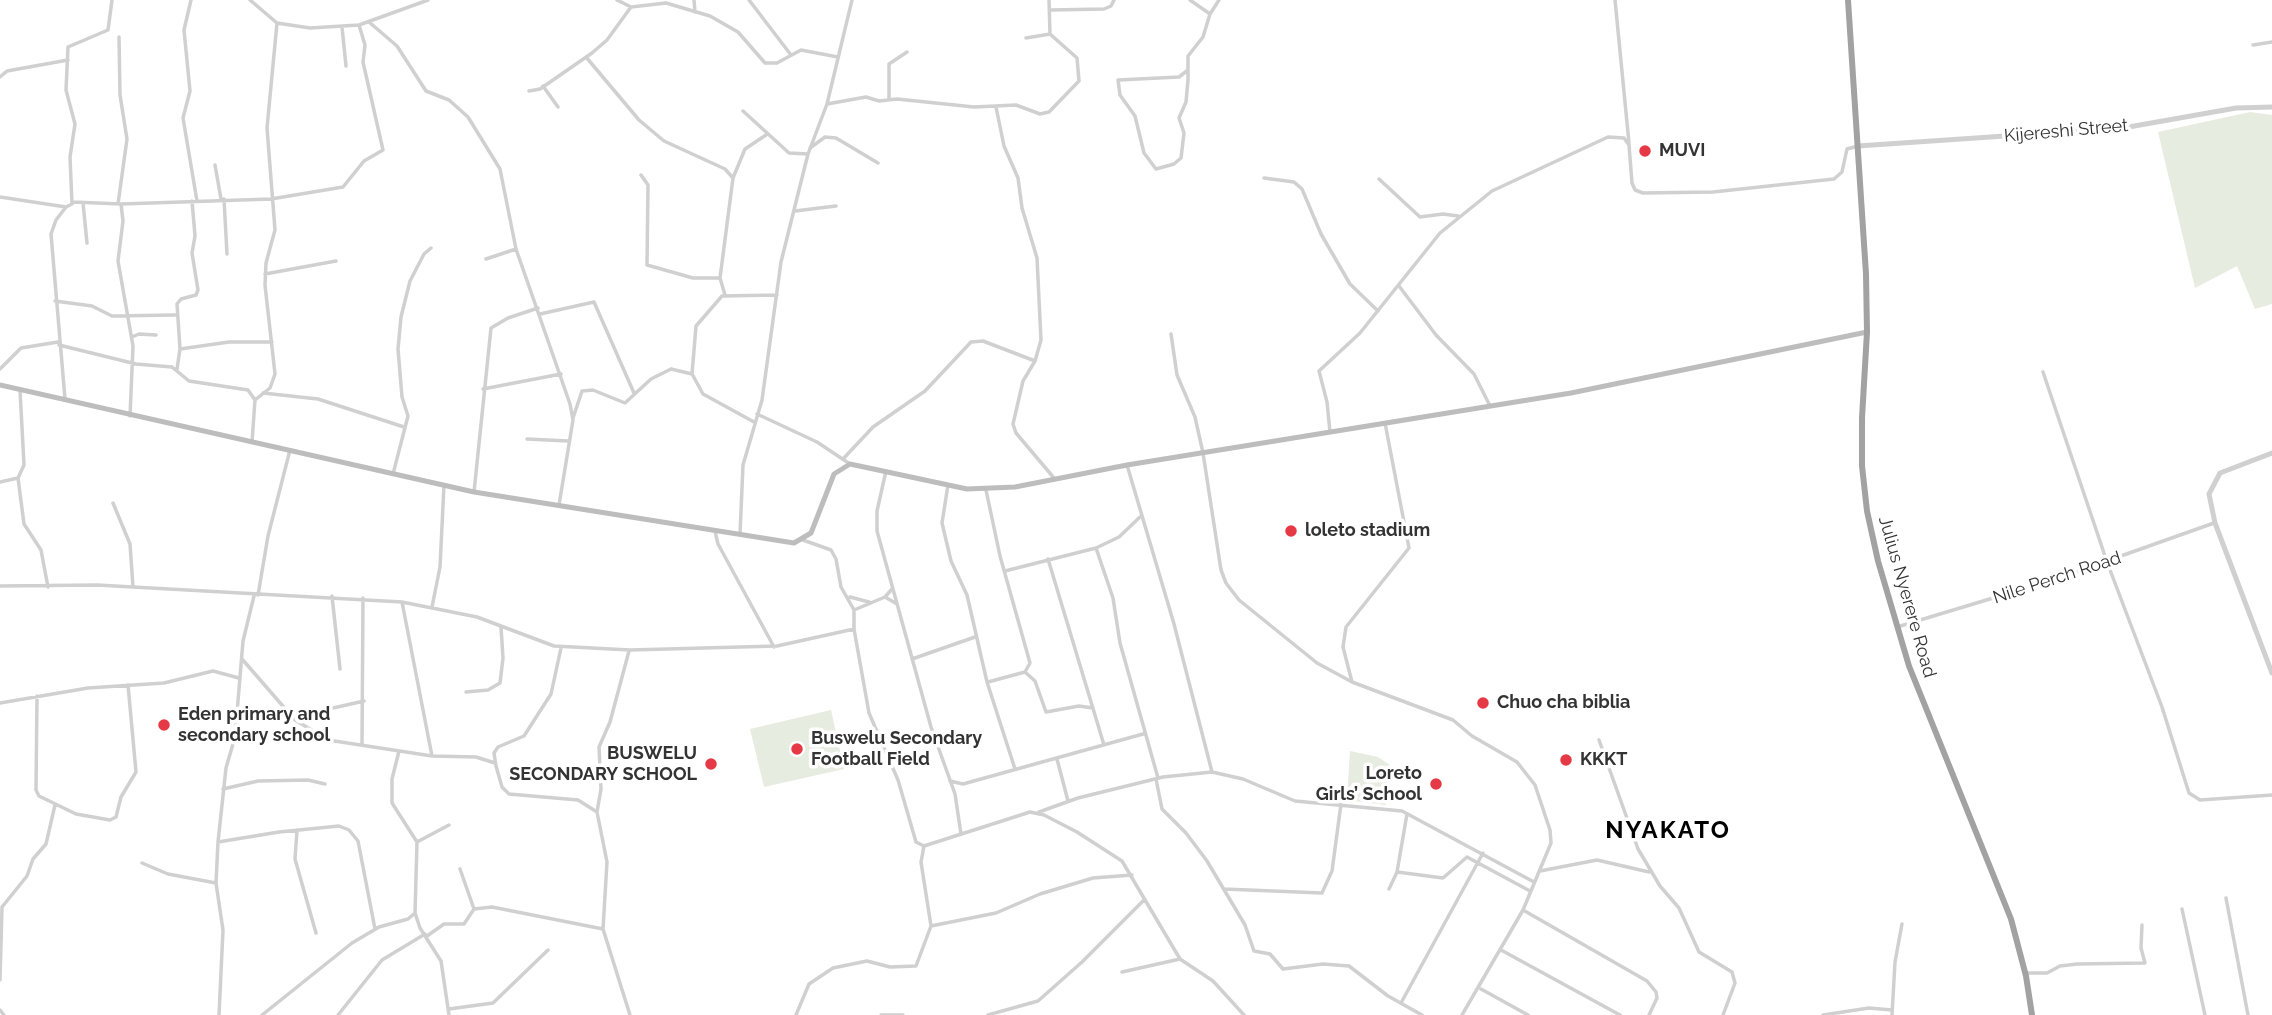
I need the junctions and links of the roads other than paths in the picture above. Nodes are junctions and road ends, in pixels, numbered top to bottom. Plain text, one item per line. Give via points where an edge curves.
1 (112, 0) edge
2 (191, 0) edge
3 (250, 0) edge
4 (428, 0) edge
5 (617, 0) edge
6 (694, 0) edge
7 (749, 0) edge
8 (852, 0) edge
9 (1049, 0) edge
10 (1114, 0) edge
11 (1190, 0) edge
12 (1219, 0) edge
13 (1615, 0) edge
14 (1847, 0) edge
15 (631, 7) junction
16 (1050, 10) junction
17 (695, 12) junction
18 (1210, 14) junction
19 (369, 22) junction
20 (277, 23) junction
21 (359, 25) junction
22 (342, 27) junction
23 (1050, 34) junction
24 (120, 37) dead end
25 (1026, 38) dead end
26 (2272, 42) edge
27 (2253, 45) dead end
28 (907, 52) dead end
29 (790, 55) junction
30 (586, 57) junction
31 (838, 57) junction
32 (68, 60) junction
33 (346, 66) dead end
34 (0, 70) edge
35 (1188, 70) junction
36 (7, 71) junction
37 (0, 78) edge
38 (543, 86) junction
39 (529, 92) dead end
40 (889, 99) junction
41 (827, 104) junction
42 (558, 107) dead end
43 (996, 107) junction
44 (2272, 107) edge
45 (743, 111) dead end
46 (766, 135) junction
47 (1629, 145) junction
48 (1858, 146) junction
49 (810, 148) junction
50 (808, 154) junction
51 (878, 163) dead end
52 (215, 165) dead end
53 (641, 175) dead end
54 (733, 178) junction
55 (1264, 178) dead end
56 (1379, 179) dead end
57 (0, 197) edge
58 (271, 198) junction
59 (222, 199) junction
60 (194, 201) junction
61 (73, 202) junction
62 (83, 202) junction
63 (120, 204) junction
64 (836, 206) dead end
65 (66, 207) junction
66 (795, 211) junction
67 (1458, 216) junction
68 (87, 243) dead end
69 (431, 248) dead end
70 (516, 249) junction
71 (227, 254) dead end
72 (486, 258) dead end
73 (336, 261) dead end
74 (265, 274) junction
75 (720, 278) junction
76 (1398, 286) junction
77 (725, 295) junction
78 (777, 295) junction
79 (55, 301) junction
80 (538, 308) junction
81 (1378, 311) junction
82 (128, 314) junction
83 (540, 314) junction
84 (176, 315) junction
85 (1867, 332) junction
86 (1171, 334) dead end
87 (156, 335) dead end
88 (132, 337) junction
89 (272, 342) junction
90 (58, 343) junction
91 (180, 349) junction
92 (1035, 361) junction
93 (133, 363) junction
94 (0, 369) edge
95 (177, 369) junction
96 (2043, 372) dead end
97 (561, 374) junction
98 (692, 374) junction
99 (0, 385) edge
100 (483, 389) junction
101 (20, 390) junction
102 (261, 393) junction
103 (634, 394) junction
104 (255, 400) junction
105 (65, 401) junction
106 (1490, 406) junction
107 (756, 414) junction
108 (130, 416) junction
109 (573, 420) junction
110 (754, 422) junction
111 (1385, 423) junction
112 (404, 427) junction
113 (1331, 432) junction
114 (527, 439) dead end
115 (568, 441) junction
116 (252, 442) junction
117 (290, 450) junction
118 (1203, 453) junction
119 (2272, 453) edge
120 (844, 459) junction
121 (850, 464) junction
122 (1127, 465) junction
123 (887, 471) junction
124 (393, 474) junction
125 (18, 478) junction
126 (1055, 480) junction
127 (0, 482) edge
128 (444, 485) junction
129 (948, 485) junction
130 (986, 490) junction
131 (474, 492) junction
132 (113, 503) dead end
133 (559, 505) junction
134 (1140, 517) junction
135 (2216, 523) junction
136 (715, 531) junction
137 (740, 534) junction
138 (803, 540) junction
139 (1096, 548) junction
140 (1048, 559) junction
141 (2107, 562) junction
142 (1005, 570) junction
143 (0, 586) edge
144 (48, 587) junction
145 (133, 587) junction
146 (893, 588) junction
147 (256, 596) junction
148 (332, 596) junction
149 (848, 596) junction
150 (885, 597) junction
151 (363, 598) junction
152 (402, 602) junction
153 (871, 602) junction
154 (897, 604) junction
155 (432, 607) junction
156 (854, 610) junction
157 (500, 627) junction
158 (1897, 627) junction
159 (854, 629) junction
160 (975, 637) junction
161 (561, 647) junction
162 (774, 647) junction
163 (630, 650) junction
164 (242, 659) junction
165 (912, 659) junction
166 (340, 669) dead end
167 (1026, 672) junction
168 (2272, 673) edge
169 (239, 678) junction
170 (987, 682) junction
171 (1352, 682) junction
172 (128, 685) junction
173 (466, 692) dead end
174 (37, 696) junction
175 (364, 701) junction
176 (0, 703) edge
177 (333, 708) dead end
178 (1093, 708) junction
179 (1143, 734) junction
180 (935, 740) junction
181 (1599, 740) dead end
182 (362, 744) junction
183 (881, 744) junction
184 (1104, 745) junction
185 (399, 751) junction
186 (432, 756) junction
187 (1057, 758) junction
188 (495, 763) junction
189 (1015, 769) junction
190 (1212, 772) junction
191 (1157, 778) junction
192 (950, 780) junction
193 (325, 784) dead end
194 (963, 784) junction
195 (223, 789) junction
196 (955, 794) junction
197 (2272, 795) edge
198 (1068, 801) junction
199 (1342, 804) junction
200 (55, 805) junction
201 (597, 812) junction
202 (1037, 813) junction
203 (1407, 813) junction
204 (449, 825) dead end
205 (297, 830) junction
206 (961, 834) junction
207 (218, 842) junction
208 (417, 842) junction
209 (925, 846) junction
210 (1483, 853) junction
211 (1478, 862) junction
212 (142, 863) dead end
213 (460, 869) dead end
214 (1539, 871) junction
215 (1397, 872) junction
216 (1651, 872) junction
217 (1132, 875) junction
218 (216, 883) junction
219 (1535, 883) junction
220 (1224, 889) junction
221 (1389, 889) dead end
222 (1530, 891) junction
223 (2226, 898) dead end
224 (1144, 900) junction
225 (474, 909) junction
226 (2182, 909) dead end
227 (1522, 910) junction
228 (415, 913) junction
229 (408, 919) junction
230 (418, 924) junction
231 (1902, 924) dead end
232 (2142, 925) dead end
233 (931, 926) junction
234 (375, 929) junction
235 (603, 929) junction
236 (316, 933) dead end
237 (426, 935) junction
238 (548, 950) dead end
239 (1501, 950) junction
240 (1180, 959) junction
241 (1122, 972) dead end
242 (2026, 973) junction
243 (0, 980) edge
244 (1480, 989) junction
245 (1401, 1003) junction
246 (449, 1009) junction
247 (0, 1010) edge
248 (1892, 1013) edge
249 (4, 1015) edge
250 (219, 1015) edge
251 (262, 1015) edge
252 (338, 1015) edge
253 (449, 1015) edge
254 (630, 1015) edge
255 (796, 1015) edge
256 (881, 1015) edge
257 (903, 1015) edge
258 (988, 1015) edge
259 (1244, 1015) edge
260 (1422, 1015) edge
261 (1462, 1015) edge
262 (1528, 1015) edge
263 (1620, 1015) edge
264 (1648, 1015) edge
265 (1723, 1015) edge
266 (1823, 1015) edge
267 (2032, 1015) edge
268 (2205, 1015) edge
269 (2248, 1015) edge

1 - 32 street via 108,30 71,44
2 - 60 street via 184,26 190,91 183,118
3 - 20 street
4 - 19 street
5 - 15 street
6 - 17 street
7 - 29 street
8 - 31 street
9 - 16 street
10 - 16 street via 1104,9
11 - 18 street
12 - 18 street
13 - 47 street
14 - 48 highway, Julius Nyerere Road
15 - 17 street via 666,3
15 - 30 street via 607,40
16 - 23 street
17 - 29 street via 738,32 765,63 777,63
18 - 35 street via 1203,37 1188,56
19 - 21 street
19 - 70 street via 397,46 424,89 449,100 476,128 500,169
20 - 22 street
20 - 58 street via 268,111
21 - 22 street
21 - 58 street via 382,152 365,161 343,187
22 - 33 street
23 - 25 street
23 - 43 street via 1077,58 1078,85 1045,114 1016,105
24 - 63 street via 120,95 127,139
26 - 27 street
28 - 40 street via 889,64
29 - 31 street via 807,50
30 - 38 street
30 - 54 street via 631,111 664,141 725,169
31 - 41 street
32 - 36 street
32 - 61 street via 66,89 75,118 70,157
34 - 36 street
35 - 35 street via 1179,77 1118,80 1120,95 1135,116 1144,153 1156,169 1181,158 1184,133 1178,118 1186,102
36 - 37 street
38 - 39 street
38 - 42 street
40 - 41 street via 866,97
40 - 43 street
41 - 49 street
43 - 92 street via 1036,246 1041,340
44 - 48 street, Kijereshi Street via 2236,108 2123,128
45 - 46 street
46 - 50 street via 789,153
46 - 54 street via 745,149
47 - 48 street via 1632,183 1643,193 1713,192 1834,179 1842,172 1847,149
47 - 67 street via 1624,138 1608,137 1492,191
48 - 85 highway, Julius Nyerere Road
49 - 50 street
49 - 51 street via 825,137 836,138
50 - 66 street
52 - 59 street
53 - 75 street via 648,185 648,265 693,278
54 - 75 street
55 - 81 street via 1294,183 1302,189 1350,284
56 - 67 street via 1420,217
57 - 65 street
58 - 59 street
58 - 74 street via 275,230
59 - 60 street
59 - 71 street
60 - 63 street
60 - 84 street via 192,253 197,293 178,302
61 - 62 street
61 - 65 street
62 - 63 street
62 - 68 street
63 - 82 street via 123,221 118,261
64 - 66 street
65 - 79 street via 51,234
66 - 78 street
67 - 76 street
69 - 112 street via 410,281 399,332 401,387 408,416
70 - 72 street
70 - 80 street
73 - 74 street
74 - 89 street
75 - 77 street
76 - 81 street
76 - 106 street via 1474,374
77 - 78 street
77 - 98 street via 696,326
78 - 107 street
79 - 82 street via 92,306 110,316
79 - 90 street
80 - 83 street
80 - 100 street via 491,328
81 - 113 street via 1319,371
82 - 84 street
82 - 88 street
83 - 97 street
83 - 103 street via 594,302
84 - 91 street
85 - 106 main road
85 - 158 highway, Julius Nyerere Road via 1862,466 1878,561
86 - 118 street via 1177,375 1195,417
87 - 88 street
88 - 93 street
89 - 91 street via 238,341
89 - 102 street via 273,384
90 - 93 street
90 - 94 street via 20,348
90 - 105 street
91 - 95 street
92 - 120 street via 983,341 971,342 925,391 873,427
92 - 126 street via 1023,381 1013,424
93 - 95 street
93 - 108 street
95 - 104 street via 189,381 248,390
96 - 141 street
97 - 100 street
97 - 109 street
98 - 103 street via 671,369
98 - 110 street via 703,394
99 - 101 main road
100 - 131 street
101 - 105 main road
101 - 125 street via 25,460
102 - 104 street
102 - 112 street via 318,399
103 - 109 street via 621,403 593,390 582,391
104 - 116 street
105 - 108 main road
106 - 111 main road
107 - 110 street
107 - 120 street
108 - 116 main road
109 - 115 street
110 - 137 street via 743,465
111 - 113 main road
111 - 171 street via 1409,548 1346,627 1343,647
112 - 124 street
113 - 118 main road
114 - 115 street
115 - 133 street
116 - 117 main road
117 - 124 main road
117 - 147 street
118 - 122 main road
118 - 171 street via 1217,553 1226,583 1291,645
119 - 135 street via 2228,468 2215,478 2209,495
120 - 121 street
121 - 123 main road
121 - 138 main road via 834,474 811,533
122 - 126 main road
122 - 134 street
123 - 129 main road
123 - 146 street via 876,519
124 - 128 main road
125 - 127 street
125 - 144 street via 24,524 42,553
126 - 130 main road
128 - 131 main road
128 - 155 street via 440,567
129 - 130 main road
129 - 160 street via 942,523 951,561 967,595
130 - 142 street
131 - 133 main road
132 - 145 street via 129,540
133 - 136 main road
134 - 139 street via 1119,537
134 - 190 street via 1174,624
135 - 141 street, Nile Perch Road
135 - 168 street
136 - 137 main road
136 - 162 street
137 - 138 main road via 794,543
138 - 149 street via 831,550
139 - 140 street
139 - 179 street via 1113,598
140 - 142 street
140 - 178 street
141 - 158 street, Nile Perch Road
141 - 197 street via 2162,706 2189,793 2200,800
142 - 167 street via 1029,658
143 - 144 street
144 - 145 street
145 - 147 street
146 - 150 street
146 - 154 street
147 - 148 street
147 - 164 street via 245,626
148 - 151 street
148 - 166 street
149 - 153 street
149 - 156 street
150 - 153 street
150 - 154 street
151 - 152 street
151 - 175 street
152 - 155 street
152 - 186 street
153 - 156 street
154 - 165 street
155 - 157 street
156 - 159 street
157 - 161 street
157 - 173 street via 500,682 488,690
158 - 242 highway, Julius Nyerere Road via 2000,889
159 - 162 street
159 - 183 street via 863,692
160 - 165 street
160 - 170 street
161 - 163 street
161 - 188 street via 551,694 524,736 498,747
162 - 163 street
163 - 201 street via 610,722 598,747 601,789
164 - 169 street
164 - 182 street via 285,711 306,728 339,743
165 - 180 street
167 - 170 street
167 - 178 street via 1035,681 1046,712
169 - 172 street via 213,671 175,681
169 - 195 street via 235,737
170 - 189 street
171 - 214 street via 1452,720 1517,762 1533,781 1550,830 1551,843
172 - 174 street
172 - 200 street via 136,772 121,797 116,817 89,819
174 - 176 street
174 - 200 street via 34,785 39,796
175 - 177 street
175 - 182 street
178 - 184 street
179 - 184 street
179 - 191 street
180 - 183 street
180 - 192 street
181 - 216 street via 1627,824
182 - 185 street
183 - 209 street via 898,780 914,837
184 - 187 street
185 - 186 street
185 - 208 street via 392,803
186 - 188 street via 476,757
187 - 189 street
187 - 198 street
188 - 201 street via 509,794 578,800
189 - 194 street
190 - 191 street
190 - 199 street via 1244,779 1295,801
191 - 198 street
191 - 220 street via 1165,812 1186,832
192 - 194 street
192 - 196 street
193 - 195 street via 264,780
194 - 196 street
195 - 207 street
196 - 206 street
198 - 202 street
199 - 203 street
199 - 220 street via 1332,871 1322,893
200 - 243 street via 46,844 2,906
201 - 235 street via 607,862
202 - 206 street
202 - 217 street via 1112,852
203 - 210 street
203 - 215 street
204 - 208 street
205 - 207 street
205 - 234 street via 339,826 354,834
205 - 236 street via 296,859
206 - 209 street
207 - 218 street
208 - 228 street
209 - 233 street via 921,862
210 - 211 street
210 - 219 street
211 - 215 street via 1465,857 1443,878
211 - 222 street
211 - 245 street
212 - 218 street via 168,874
213 - 225 street
214 - 216 street via 1597,860
214 - 219 street
215 - 221 street
216 - 265 street via 1679,908 1699,952 1732,972 1735,983
217 - 224 street
217 - 233 street via 1093,878 996,913
218 - 250 street via 223,930
219 - 222 street
220 - 245 street via 1256,952 1269,954 1283,969 1349,966
222 - 227 street
223 - 269 street
224 - 240 street
224 - 258 street via 1038,1001
225 - 235 street via 492,907
225 - 237 street via 464,924 444,924
226 - 268 street
227 - 239 street
227 - 264 street via 1647,981 1657,998
228 - 229 street
228 - 230 street
229 - 230 street
229 - 234 street
230 - 237 street
231 - 248 street
232 - 242 street via 2145,963 2077,964 2047,973
233 - 255 street via 916,966 890,967 867,961 833,968 809,984
234 - 251 street
235 - 254 street
237 - 246 street via 441,961
237 - 252 street via 382,960
238 - 246 street via 493,1003
239 - 244 street
239 - 263 street
240 - 241 street
240 - 259 street via 1213,981
242 - 267 highway, Julius Nyerere Road
244 - 261 street
244 - 262 street
245 - 260 street
246 - 253 street
247 - 249 street
248 - 266 street via 1868,1008
256 - 257 street

